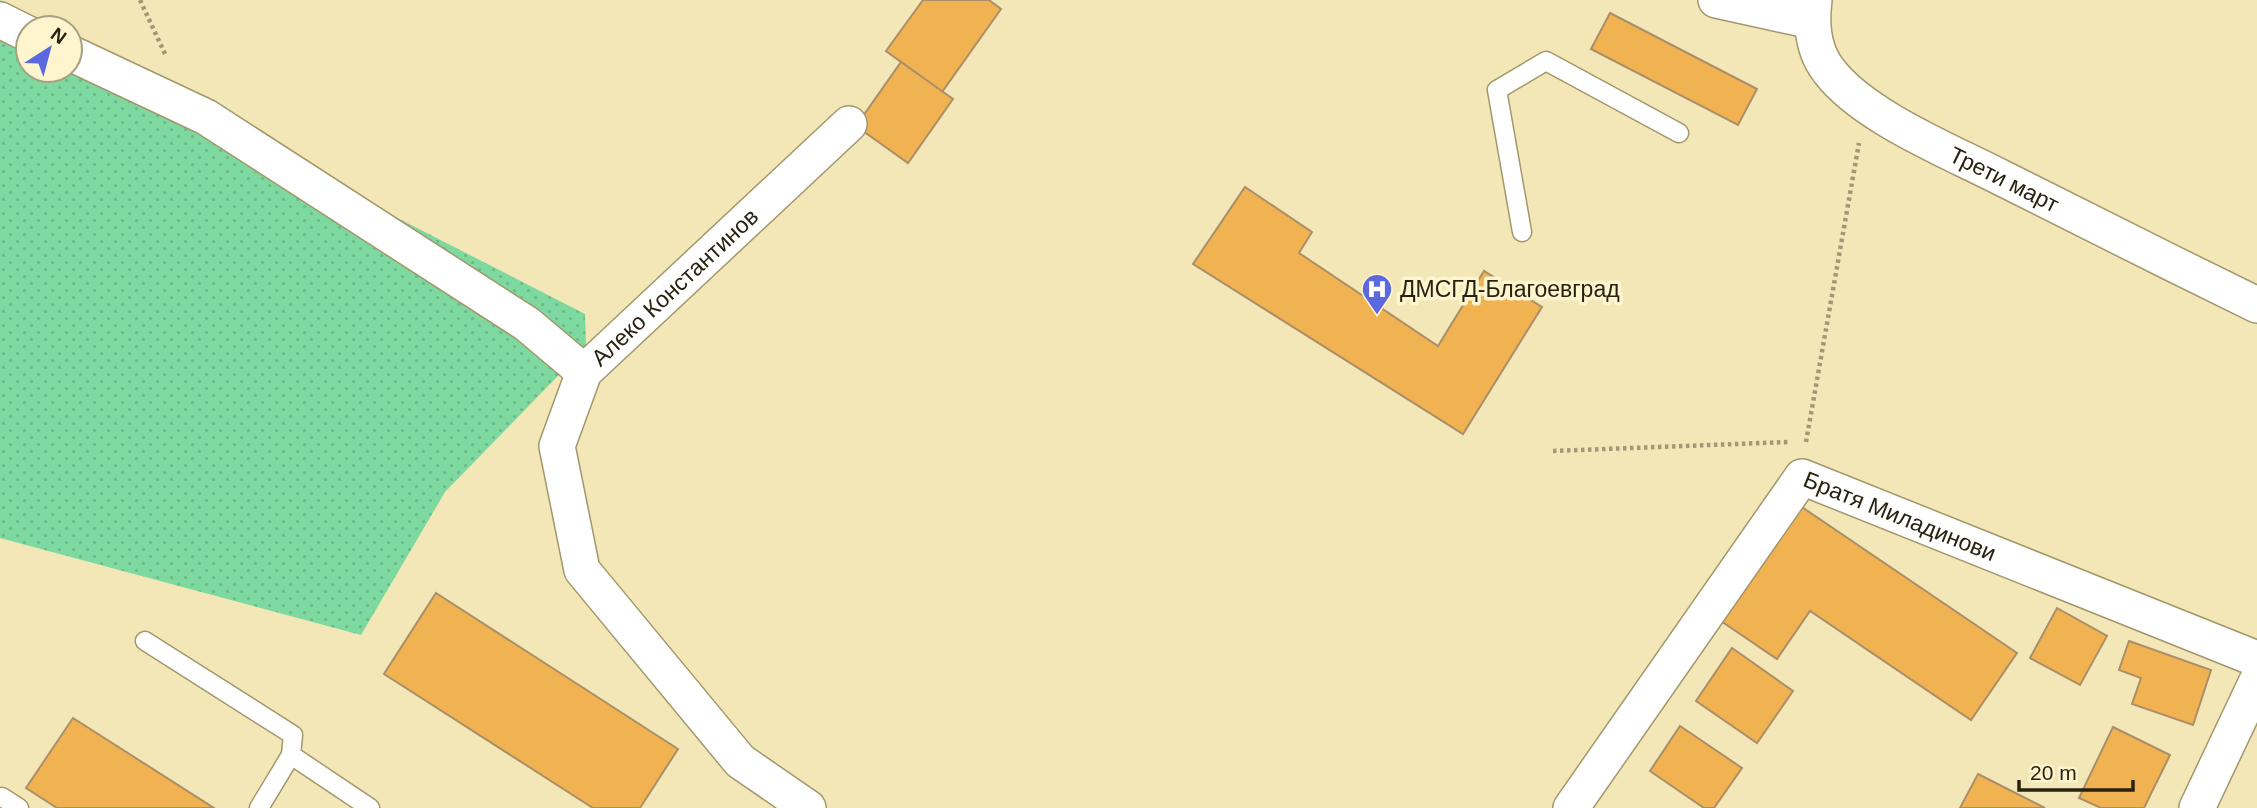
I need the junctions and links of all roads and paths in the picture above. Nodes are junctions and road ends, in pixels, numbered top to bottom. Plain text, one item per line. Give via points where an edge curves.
1 (140, 0) edge
2 (1716, 0) edge
3 (1813, 11) edge
4 (84, 60) edge
5 (161, 96) junction
6 (1866, 105) junction
7 (849, 124) dead end
8 (1679, 133) dead end
9 (1522, 232) dead end
10 (2257, 305) edge
11 (584, 372) junction
12 (1553, 451) dead end
13 (145, 641) dead end
14 (2257, 659) edge
15 (2257, 681) edge
16 (291, 755) junction
17 (2, 797) dead end
18 (19, 808) edge
19 (259, 808) edge
20 (370, 808) edge
21 (808, 808) edge
22 (1571, 808) edge
23 (2197, 808) edge

1 - 5 path via 166,55
2 - 3 street
3 - 6 street, Трети март via 1819,55 1828,70
4 - 5 street
5 - 11 street via 206,117 527,324
6 - 10 street, Трети март
6 - 12 path via 1806,447 1788,442
7 - 11 street, Алеко Константинов
8 - 9 lane via 1546,61 1497,90
11 - 21 street, Алеко Константинов via 557,446 582,570 740,761
13 - 16 lane via 293,735
14 - 22 street, Братя Миладинови via 1802,477
15 - 23 street
16 - 19 lane
16 - 20 lane
17 - 18 lane

